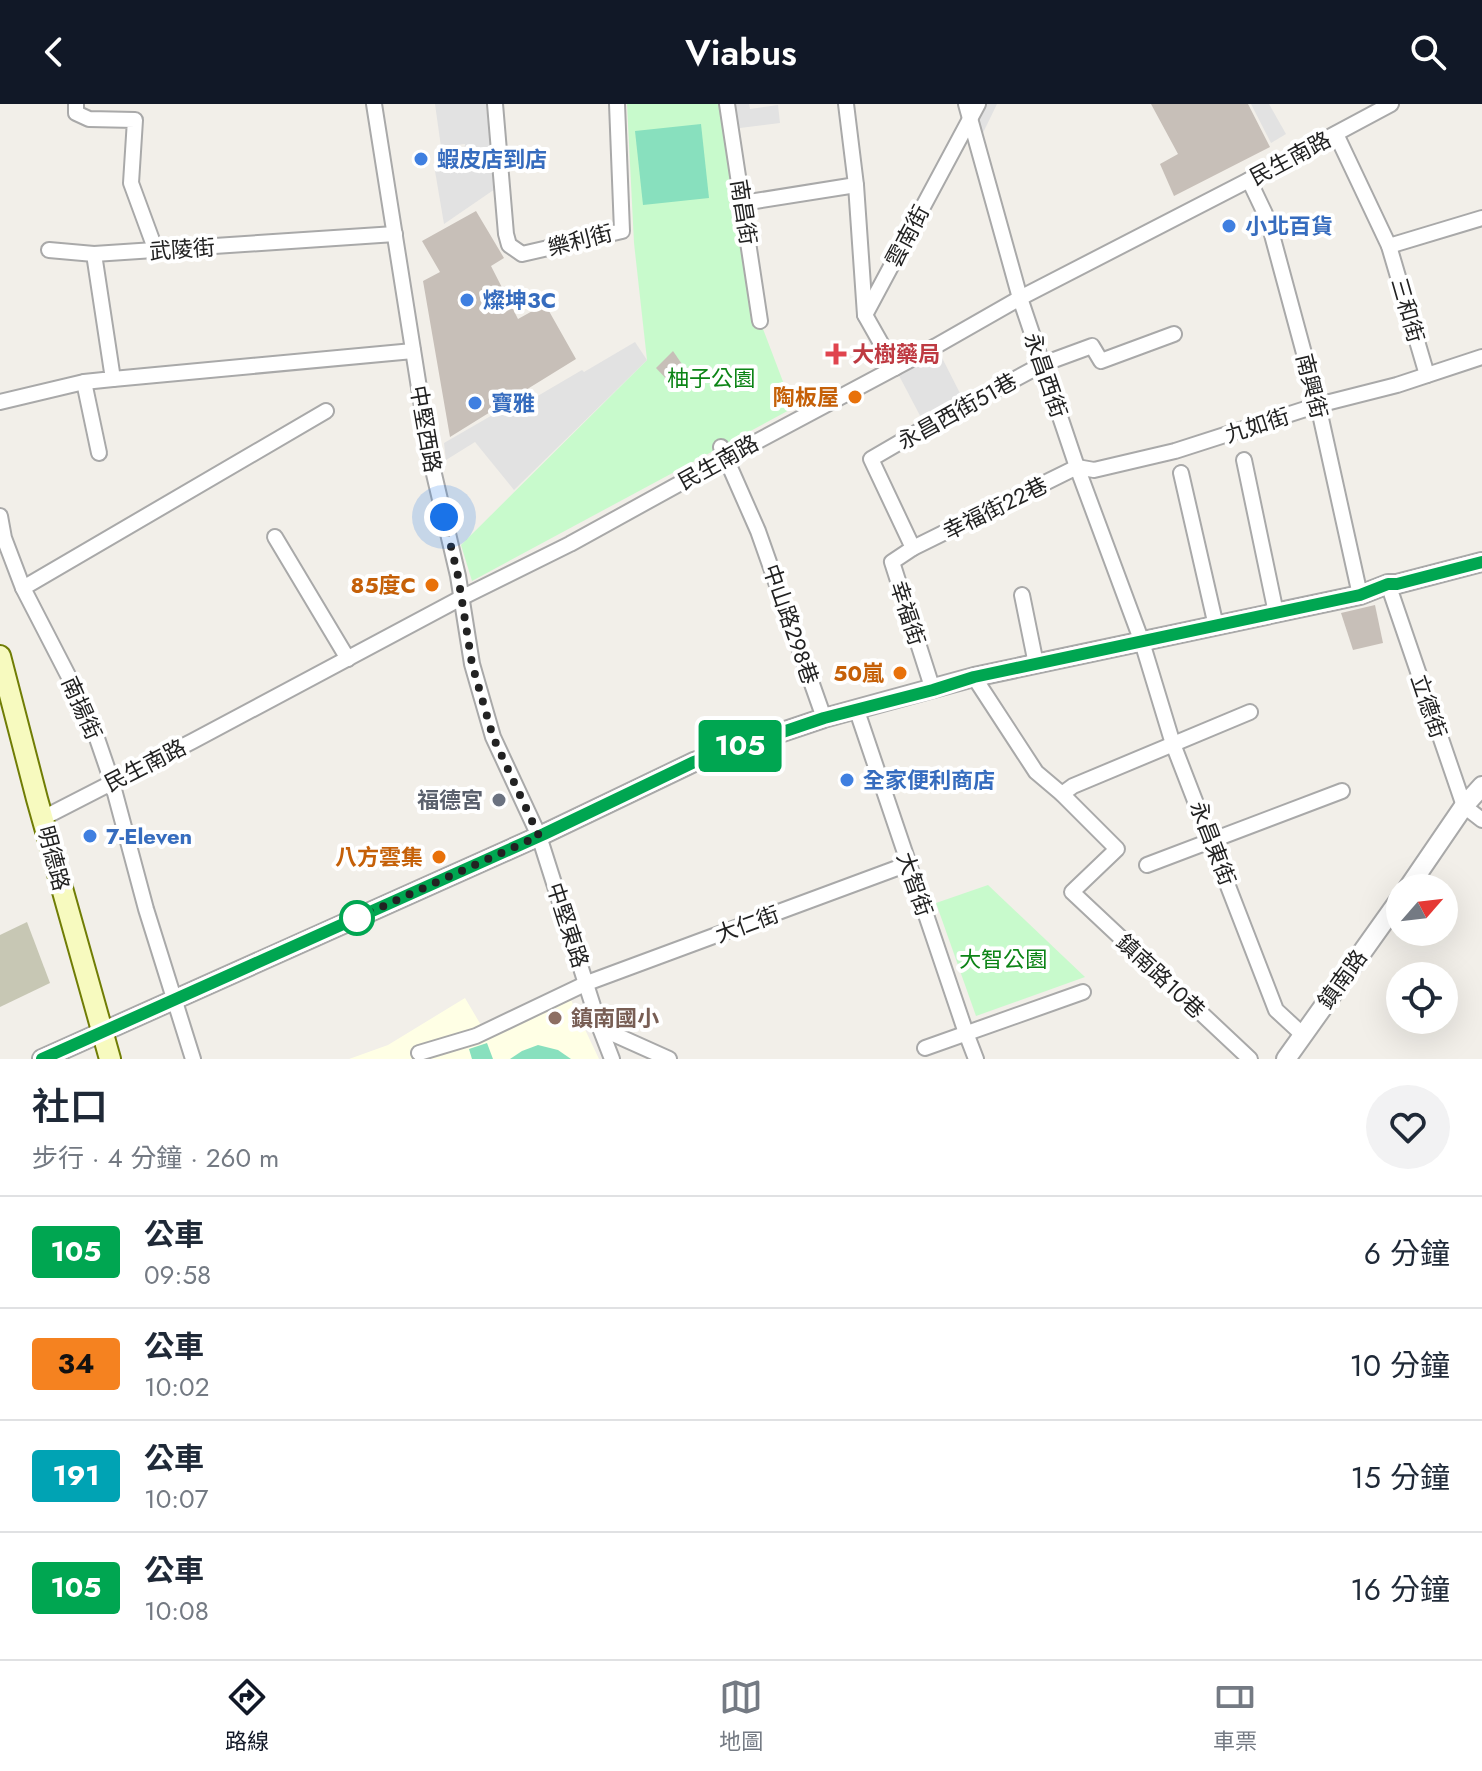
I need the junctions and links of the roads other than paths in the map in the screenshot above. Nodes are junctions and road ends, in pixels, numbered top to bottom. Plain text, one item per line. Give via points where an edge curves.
1 (76, 104) edge
2 (374, 104) edge
3 (495, 104) edge
4 (617, 104) edge
5 (727, 104) edge
6 (846, 104) edge
7 (978, 104) edge
8 (1381, 106) edge
9 (968, 111) edge
10 (1336, 134) junction
11 (1249, 180) junction
12 (856, 185) junction
13 (743, 203) junction
14 (1482, 218) edge
15 (395, 234) junction
16 (1389, 246) junction
17 (49, 250) dead end
18 (156, 251) junction
19 (94, 254) junction
20 (1020, 298) junction
21 (865, 315) junction
22 (760, 321) dead end
23 (1174, 334) dead end
24 (413, 351) junction
25 (1482, 357) edge
26 (1043, 364) junction
27 (895, 368) junction
28 (1427, 375) junction
29 (113, 379) junction
30 (84, 382) junction
31 (0, 402) edge
32 (1318, 405) junction
33 (326, 411) dead end
34 (724, 452) junction
35 (99, 453) dead end
36 (871, 459) joint
37 (1244, 460) dead end
38 (1077, 467) junction
39 (1181, 473) dead end
40 (0, 516) edge
41 (275, 537) dead end
42 (913, 548) junction
43 (1482, 562) edge
44 (1388, 584) junction
45 (23, 588) junction
46 (1022, 595) dead end
47 (1360, 595) junction
48 (461, 598) junction
49 (1276, 613) junction
50 (1216, 626) junction
51 (1142, 642) junction
52 (0, 656) edge
53 (348, 659) junction
54 (1036, 664) junction
55 (974, 677) junction
56 (933, 690) junction
57 (856, 708) junction
58 (1250, 712) dead end
59 (824, 718) junction
60 (1173, 744) junction
61 (112, 782) junction
62 (1482, 786) edge
63 (1342, 791) dead end
64 (1062, 794) junction
65 (1464, 806) junction
66 (43, 818) junction
67 (1482, 820) edge
68 (539, 836) junction
69 (1211, 839) junction
70 (908, 864) junction
71 (1147, 865) dead end
72 (1418, 874) edge
73 (1386, 918) edge
74 (587, 983) junction
75 (1083, 992) dead end
76 (173, 999) junction
77 (600, 1028) junction
78 (102, 1033) junction
79 (966, 1033) junction
80 (1302, 1034) junction
81 (925, 1048) dead end
82 (419, 1053) dead end
83 (42, 1059) edge
84 (110, 1059) edge
85 (193, 1059) edge
86 (612, 1059) edge
87 (669, 1059) edge
88 (976, 1059) edge
89 (1250, 1059) edge
90 (1286, 1059) edge

1 - 18 street via 76,113 89,119 135,120 131,183
2 - 15 street, 中堅西路
3 - 4 street, 樂利街 via 506,234 509,245 522,254 622,231
5 - 13 street, 南昌街
6 - 12 street
7 - 9 street, 雲南街
8 - 10 street, 民生南路
9 - 20 street, 永昌西街
9 - 21 street, 雲南街
10 - 11 street, 民生南路
10 - 16 street, 三和街
11 - 20 street, 民生南路
11 - 32 street, 南興街 via 1268,220
12 - 13 street
12 - 21 street
13 - 22 street, 南昌街
14 - 16 street
15 - 18 street, 武陵街
15 - 24 street, 中堅西路
16 - 28 street, 三和街
17 - 19 street, 武陵街
18 - 19 street, 武陵街
19 - 29 street
20 - 26 street, 永昌西街
20 - 27 street, 民生南路
21 - 27 street
23 - 26 street, 永昌西街51巷 via 1101,361 1092,346
24 - 29 street
24 - 48 street, 中堅西路
25 - 28 street, 九如街
26 - 36 street, 永昌西街51巷
26 - 38 street, 永昌西街
27 - 34 street, 民生南路
28 - 32 street, 九如街
29 - 30 street
30 - 31 street
30 - 35 street
32 - 38 street, 九如街 via 1175,451 1094,470
32 - 47 street, 南興街
33 - 45 street
34 - 48 street, 民生南路 via 570,544
34 - 59 street, 中山路298巷 via 758,531
36 - 42 street, 幸福街
37 - 49 street
38 - 42 street, 幸福街22巷
38 - 51 street, 永昌西街
39 - 50 street
40 - 45 street, 南揚街
41 - 53 street
42 - 56 street, 幸福街 via 892,562
43 - 44 street
44 - 47 street
44 - 65 street, 立德街
45 - 61 street, 南揚街 via 90,718
46 - 54 street
47 - 49 street
48 - 53 street, 民生南路
48 - 68 street, 中堅西路 via 472,664 493,737
49 - 50 street
50 - 51 street
51 - 54 street
51 - 60 street, 永昌東街
52 - 66 main road, 明德路
53 - 61 street, 民生南路
54 - 55 street
55 - 56 street
55 - 64 street via 1036,772
56 - 57 street
57 - 59 street
57 - 70 street, 大智街
58 - 60 street
59 - 68 street via 694,762
60 - 64 street
60 - 69 street, 永昌東街
61 - 66 street, 民生南路
61 - 76 street, 南揚街
62 - 65 street
63 - 69 street
64 - 89 street, 鎮南路10巷 via 1117,849 1072,892
65 - 67 street
65 - 72 street
66 - 78 main road, 明德路
68 - 74 street, 中堅東路
68 - 76 street
69 - 71 street
69 - 80 street, 永昌東街 via 1276,1010
70 - 74 street, 大仁街
70 - 79 street, 大智街
73 - 80 street, 鎮南路
74 - 77 street, 中堅東路
74 - 82 street, 大仁街 via 476,1036
75 - 79 street
76 - 78 street
76 - 85 street, 南揚街
77 - 86 street, 中堅東路
77 - 87 street
78 - 83 street
78 - 84 main road, 明德路
79 - 81 street
79 - 88 street, 大智街
80 - 90 street, 鎮南路

